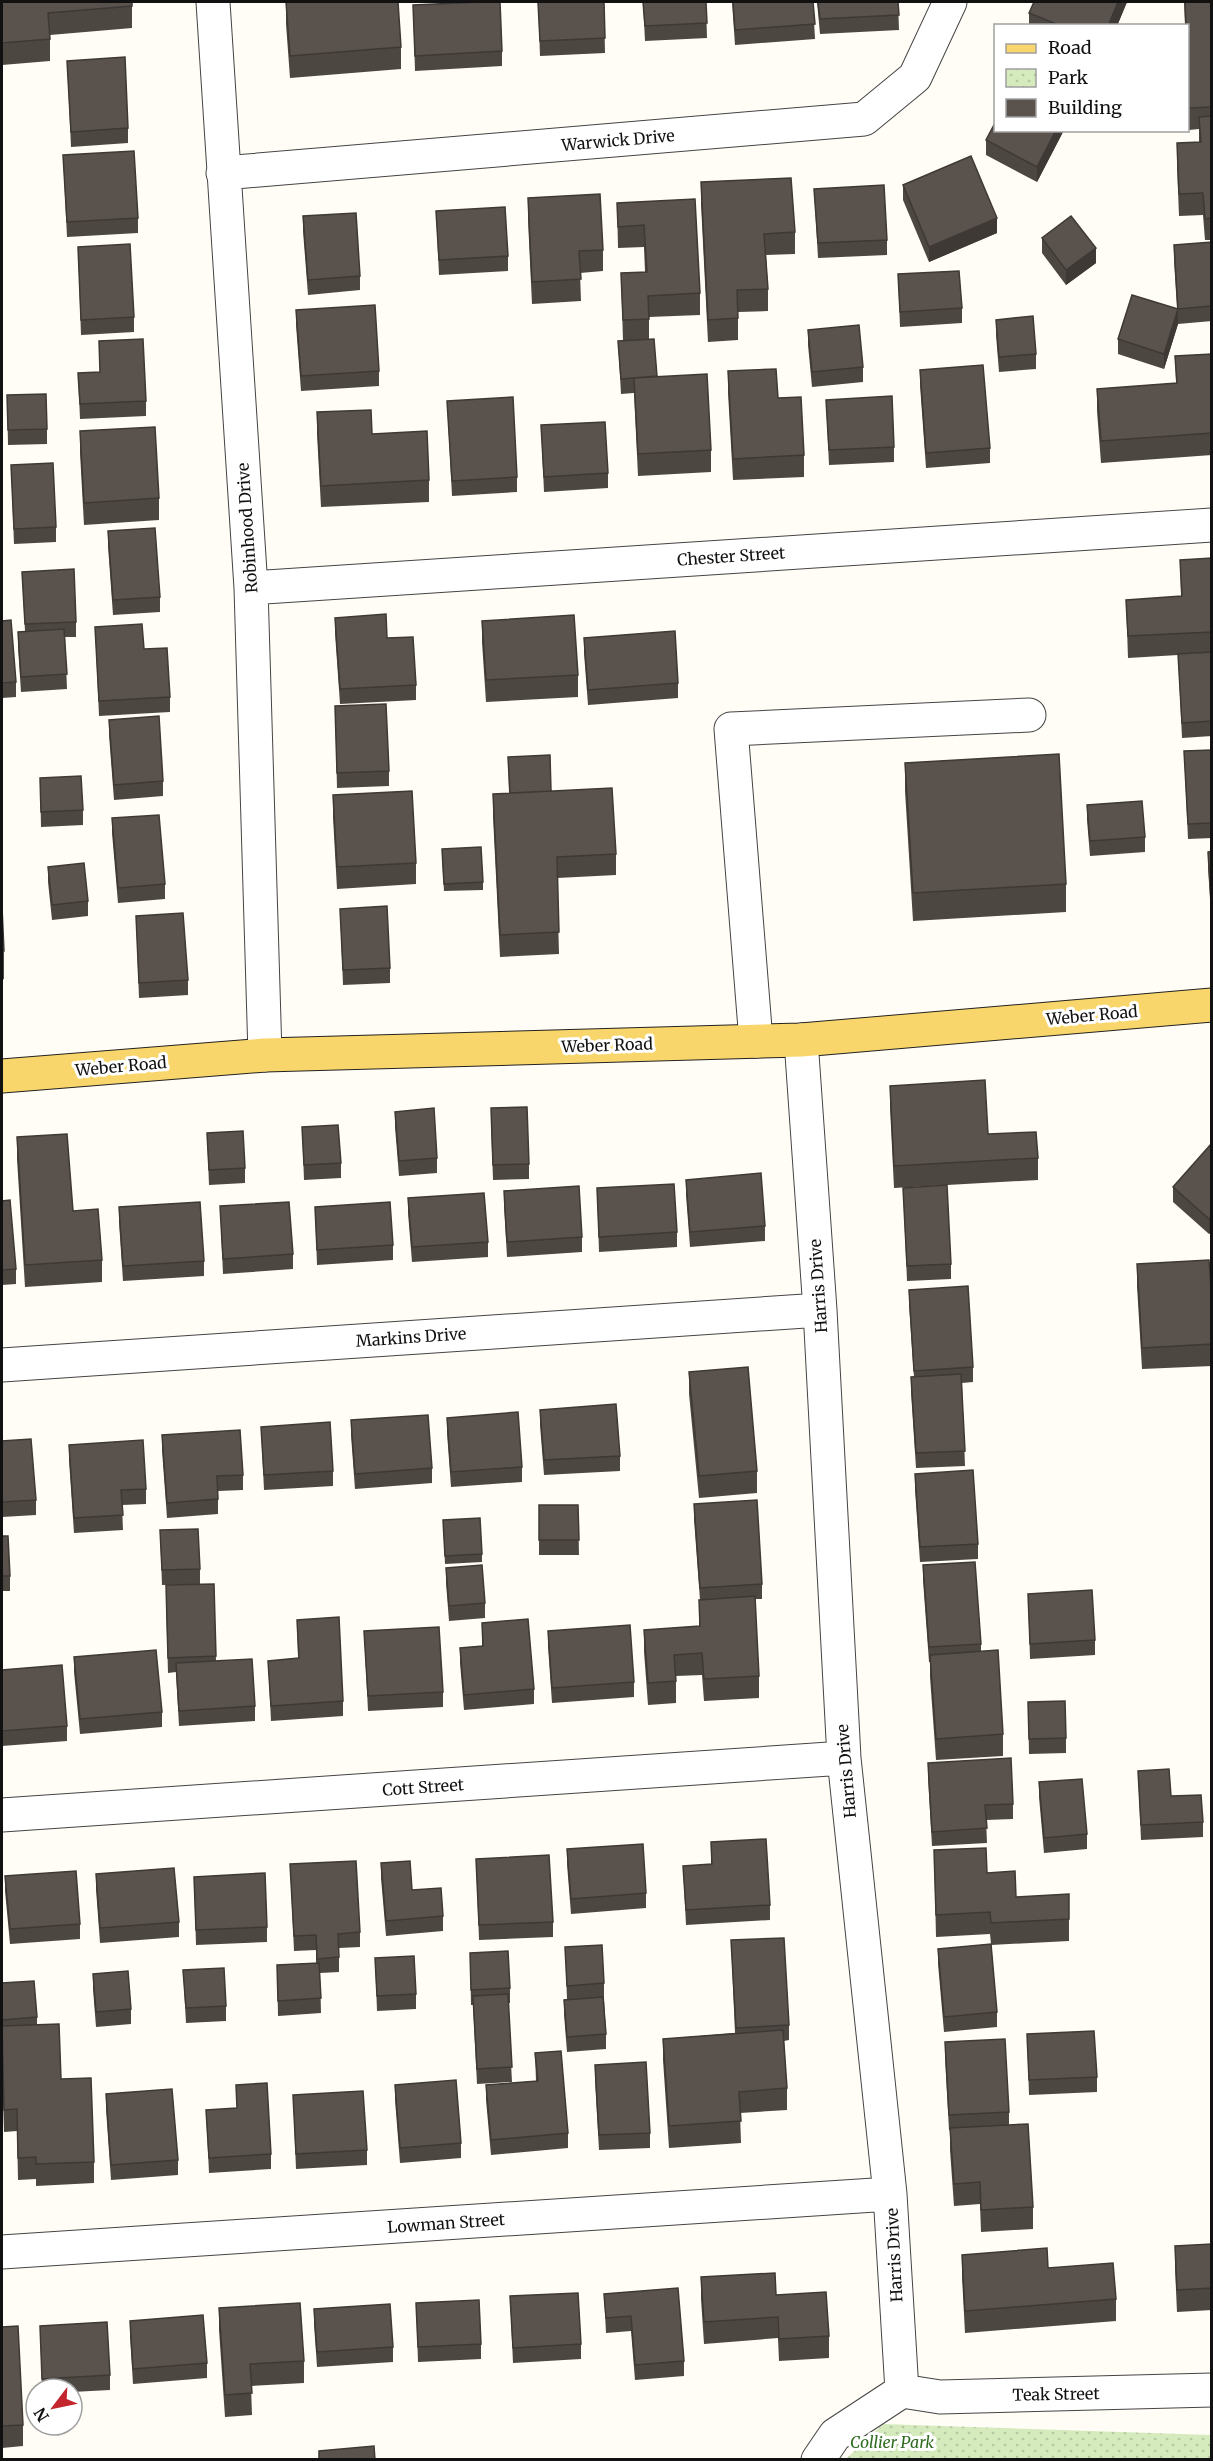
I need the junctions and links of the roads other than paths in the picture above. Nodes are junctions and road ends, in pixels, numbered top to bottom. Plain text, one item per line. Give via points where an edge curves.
1 (213, 2) edge
2 (950, 2) edge
3 (223, 173) junction
4 (1212, 525) edge
5 (251, 588) junction
6 (1029, 715) dead end
7 (1212, 1005) edge
8 (801, 1040) junction
9 (756, 1041) junction
10 (265, 1054) junction
11 (2, 1076) edge
12 (820, 1310) junction
13 (2, 1365) edge
14 (843, 1758) junction
15 (2, 1815) edge
16 (890, 2194) junction
17 (2, 2252) edge
18 (902, 2391) junction
19 (1212, 2391) edge
20 (818, 2460) edge

1 - 3 street, Robinhood Drive
2 - 3 street, Warwick Drive via 915,77 864,119
3 - 5 street, Robinhood Drive
4 - 5 street, Chester Street
5 - 10 street, Robinhood Drive
6 - 9 street via 731,729
7 - 8 main road, Weber Road
8 - 9 main road, Weber Road
8 - 12 street, Harris Drive
9 - 10 main road, Weber Road
10 - 11 main road, Weber Road
12 - 13 street, Markins Drive
12 - 14 street, Harris Drive
14 - 15 street, Cott Street
14 - 16 street, Harris Drive
16 - 17 street, Lowman Street
16 - 18 street, Harris Drive
18 - 19 street, Teak Street via 940,2397
18 - 20 street via 835,2434

